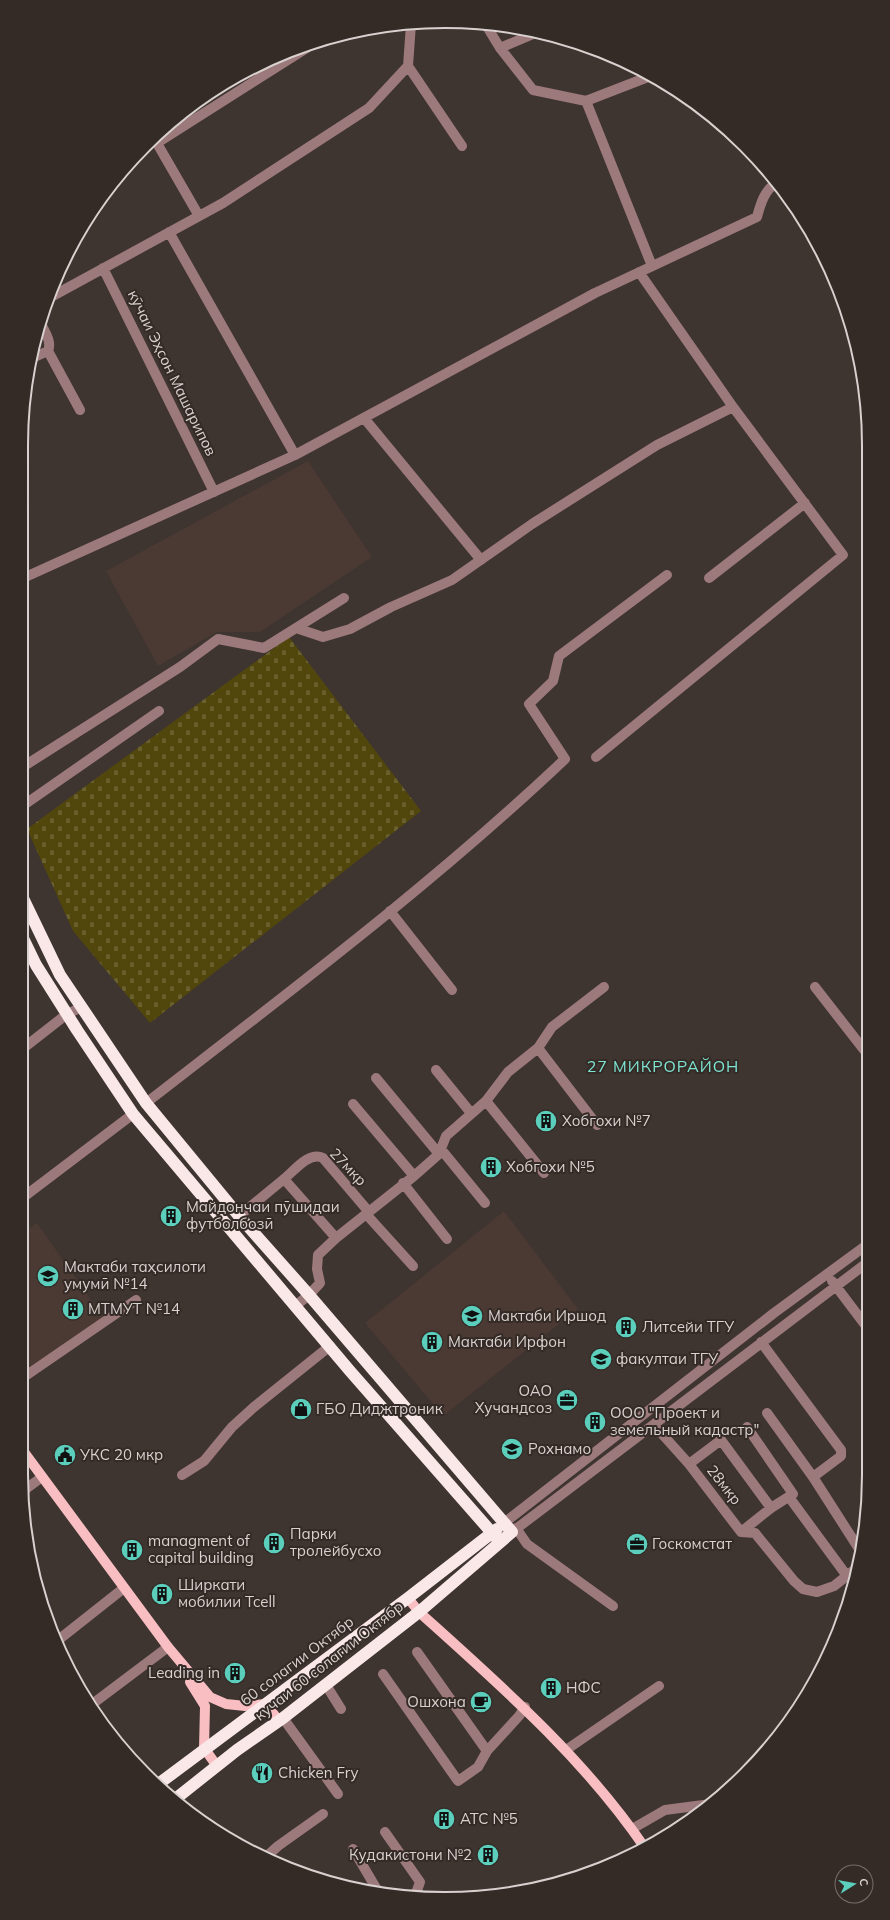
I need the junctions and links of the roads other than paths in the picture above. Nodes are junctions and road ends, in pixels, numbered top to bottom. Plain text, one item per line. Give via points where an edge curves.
1 (411, 30) edge
2 (490, 31) edge
3 (528, 36) edge
4 (500, 48) junction
5 (290, 58) edge
6 (408, 66) junction
7 (644, 79) edge
8 (586, 101) junction
9 (169, 132) edge
10 (158, 143) edge
11 (462, 146) dead end
12 (772, 186) edge
13 (198, 216) junction
14 (169, 232) junction
15 (652, 266) junction
16 (103, 268) junction
17 (639, 272) junction
18 (57, 293) edge
19 (44, 331) edge
20 (48, 351) junction
21 (38, 355) edge
22 (734, 407) junction
23 (80, 410) dead end
24 (364, 418) junction
25 (295, 455) junction
26 (214, 492) junction
27 (805, 503) junction
28 (481, 560) junction
29 (667, 575) dead end
30 (28, 576) edge
31 (709, 578) dead end
32 (344, 598) dead end
33 (296, 628) junction
34 (159, 710) dead end
35 (596, 757) dead end
36 (28, 764) edge
37 (28, 801) edge
38 (28, 908) edge
39 (390, 911) junction
40 (28, 949) edge
41 (604, 987) dead end
42 (815, 987) dead end
43 (452, 990) dead end
44 (82, 1007) junction
45 (67, 1014) junction
46 (28, 1045) edge
47 (862, 1047) edge
48 (538, 1048) junction
49 (436, 1070) dead end
50 (376, 1078) dead end
51 (486, 1102) junction
52 (146, 1103) junction
53 (353, 1104) dead end
54 (471, 1113) junction
55 (133, 1114) junction
56 (597, 1125) dead end
57 (440, 1151) junction
58 (544, 1173) dead end
59 (414, 1176) junction
60 (284, 1179) junction
61 (403, 1183) junction
62 (28, 1194) edge
63 (486, 1203) dead end
64 (368, 1213) junction
65 (239, 1216) junction
66 (336, 1238) junction
67 (448, 1238) dead end
68 (862, 1248) edge
69 (413, 1266) dead end
70 (862, 1266) edge
71 (827, 1274) junction
72 (835, 1285) junction
73 (309, 1295) junction
74 (136, 1300) dead end
75 (296, 1306) junction
76 (862, 1322) edge
77 (761, 1342) junction
78 (330, 1346) junction
79 (28, 1374) edge
80 (767, 1413) dead end
81 (654, 1425) junction
82 (747, 1427) dead end
83 (607, 1443) junction
84 (615, 1455) junction
85 (28, 1458) edge
86 (688, 1464) junction
87 (571, 1470) junction
88 (182, 1475) dead end
89 (42, 1477) junction
90 (813, 1477) junction
91 (579, 1481) junction
92 (28, 1487) edge
93 (789, 1497) junction
94 (771, 1508) junction
95 (511, 1528) junction
96 (741, 1532) junction
97 (496, 1537) junction
98 (856, 1544) edge
99 (850, 1573) edge
100 (847, 1576) junction
101 (124, 1588) junction
102 (408, 1598) junction
103 (613, 1606) dead end
104 (419, 1612) junction
105 (61, 1638) edge
106 (168, 1647) junction
107 (417, 1652) dead end
108 (383, 1674) dead end
109 (326, 1685) junction
110 (659, 1686) dead end
111 (95, 1702) edge
112 (266, 1704) junction
113 (524, 1707) junction
114 (341, 1708) dead end
115 (284, 1722) junction
116 (204, 1748) junction
117 (566, 1750) junction
118 (487, 1751) junction
119 (217, 1766) junction
120 (162, 1781) edge
121 (338, 1794) dead end
122 (179, 1796) edge
123 (700, 1805) edge
124 (323, 1814) dead end
125 (632, 1829) junction
126 (385, 1832) dead end
127 (641, 1843) edge
128 (353, 1849) dead end
129 (270, 1853) edge
130 (375, 1886) edge
131 (417, 1891) edge

1 - 6 street
2 - 4 street
3 - 4 street
4 - 8 street via 533,90
5 - 9 street
6 - 11 street
6 - 13 street via 369,108 223,203
7 - 8 street
8 - 15 street
10 - 13 street
12 - 15 street via 762,200 757,217
13 - 14 street
14 - 16 street
14 - 25 street
15 - 17 street
16 - 18 street
16 - 26 street, кӯчаи Эҳсон Машарипов
17 - 22 street
17 - 24 street via 595,293
19 - 20 street via 49,342
20 - 21 street
20 - 23 street
22 - 27 street
22 - 28 street via 657,445 532,524
24 - 25 street
24 - 28 street
25 - 26 street
26 - 30 street
27 - 31 street
27 - 35 street via 843,555
28 - 33 street via 452,580 391,606 350,629 323,637
29 - 39 street via 559,656 553,681 529,704 565,758 468,847
32 - 33 street
33 - 36 street via 264,648 218,639
34 - 37 street
38 - 44 highway via 60,974
39 - 43 street
39 - 52 street
40 - 45 highway
41 - 48 street via 552,1027
42 - 47 street
44 - 45 street
44 - 52 highway
45 - 46 street
45 - 55 highway
48 - 51 street via 508,1072
48 - 56 street
49 - 54 street
50 - 57 street
51 - 54 street
51 - 58 street
52 - 65 highway
53 - 59 street
54 - 57 street via 446,1136
55 - 62 street
55 - 75 highway
57 - 59 street
57 - 63 street
59 - 61 street
60 - 64 street, 27мкр via 310,1157 323,1158
60 - 65 street, 27мкр
60 - 66 street
61 - 64 street
61 - 67 street
64 - 66 street
64 - 69 street, 27мкр
65 - 73 highway
66 - 73 street via 318,1255 320,1283
68 - 71 street
70 - 72 street
71 - 72 street
71 - 83 street
72 - 76 street
72 - 77 street
73 - 75 street
73 - 95 highway
74 - 79 street
75 - 78 highway
77 - 81 street
77 - 90 street via 841,1450 841,1456
78 - 88 street via 254,1407 232,1427 204,1460
78 - 97 highway
80 - 90 street
81 - 84 street
81 - 86 street
82 - 93 street via 793,1494
83 - 84 street
83 - 87 street
84 - 91 street
85 - 89 main road
86 - 94 street, 28мкр via 721,1440
86 - 96 street, 28мкр
87 - 91 street
87 - 95 street
89 - 92 street
89 - 101 main road
90 - 98 street
91 - 95 street
93 - 94 street
93 - 100 street
94 - 96 street
95 - 97 highway
95 - 103 street via 527,1544
96 - 100 street via 754,1533 803,1589 817,1592 834,1586
97 - 102 highway, 60 солагии Октябр
97 - 104 highway, кучаи 60 солагии Октябр
99 - 100 street
101 - 105 street
101 - 106 main road
102 - 104 main road
102 - 112 highway, 60 солагии Октябр
104 - 109 highway, кучаи 60 солагии Октябр
104 - 113 main road
106 - 111 street
106 - 112 main road via 210,1698 226,1704
106 - 116 main road via 205,1706
107 - 118 street
108 - 118 street via 458,1781 478,1767
109 - 114 street
109 - 115 highway, кучаи 60 солагии Октябр
110 - 117 street
112 - 115 main road
112 - 116 highway, 60 солагии Октябр
113 - 117 main road
113 - 118 street
115 - 119 highway, кучаи 60 солагии Октябр
115 - 121 street
116 - 119 main road
116 - 120 highway
117 - 125 main road
119 - 122 highway, кучаи 60 солагии Октябр
123 - 125 street via 665,1810
124 - 129 street
125 - 127 main road
126 - 131 street via 420,1882
128 - 130 street

